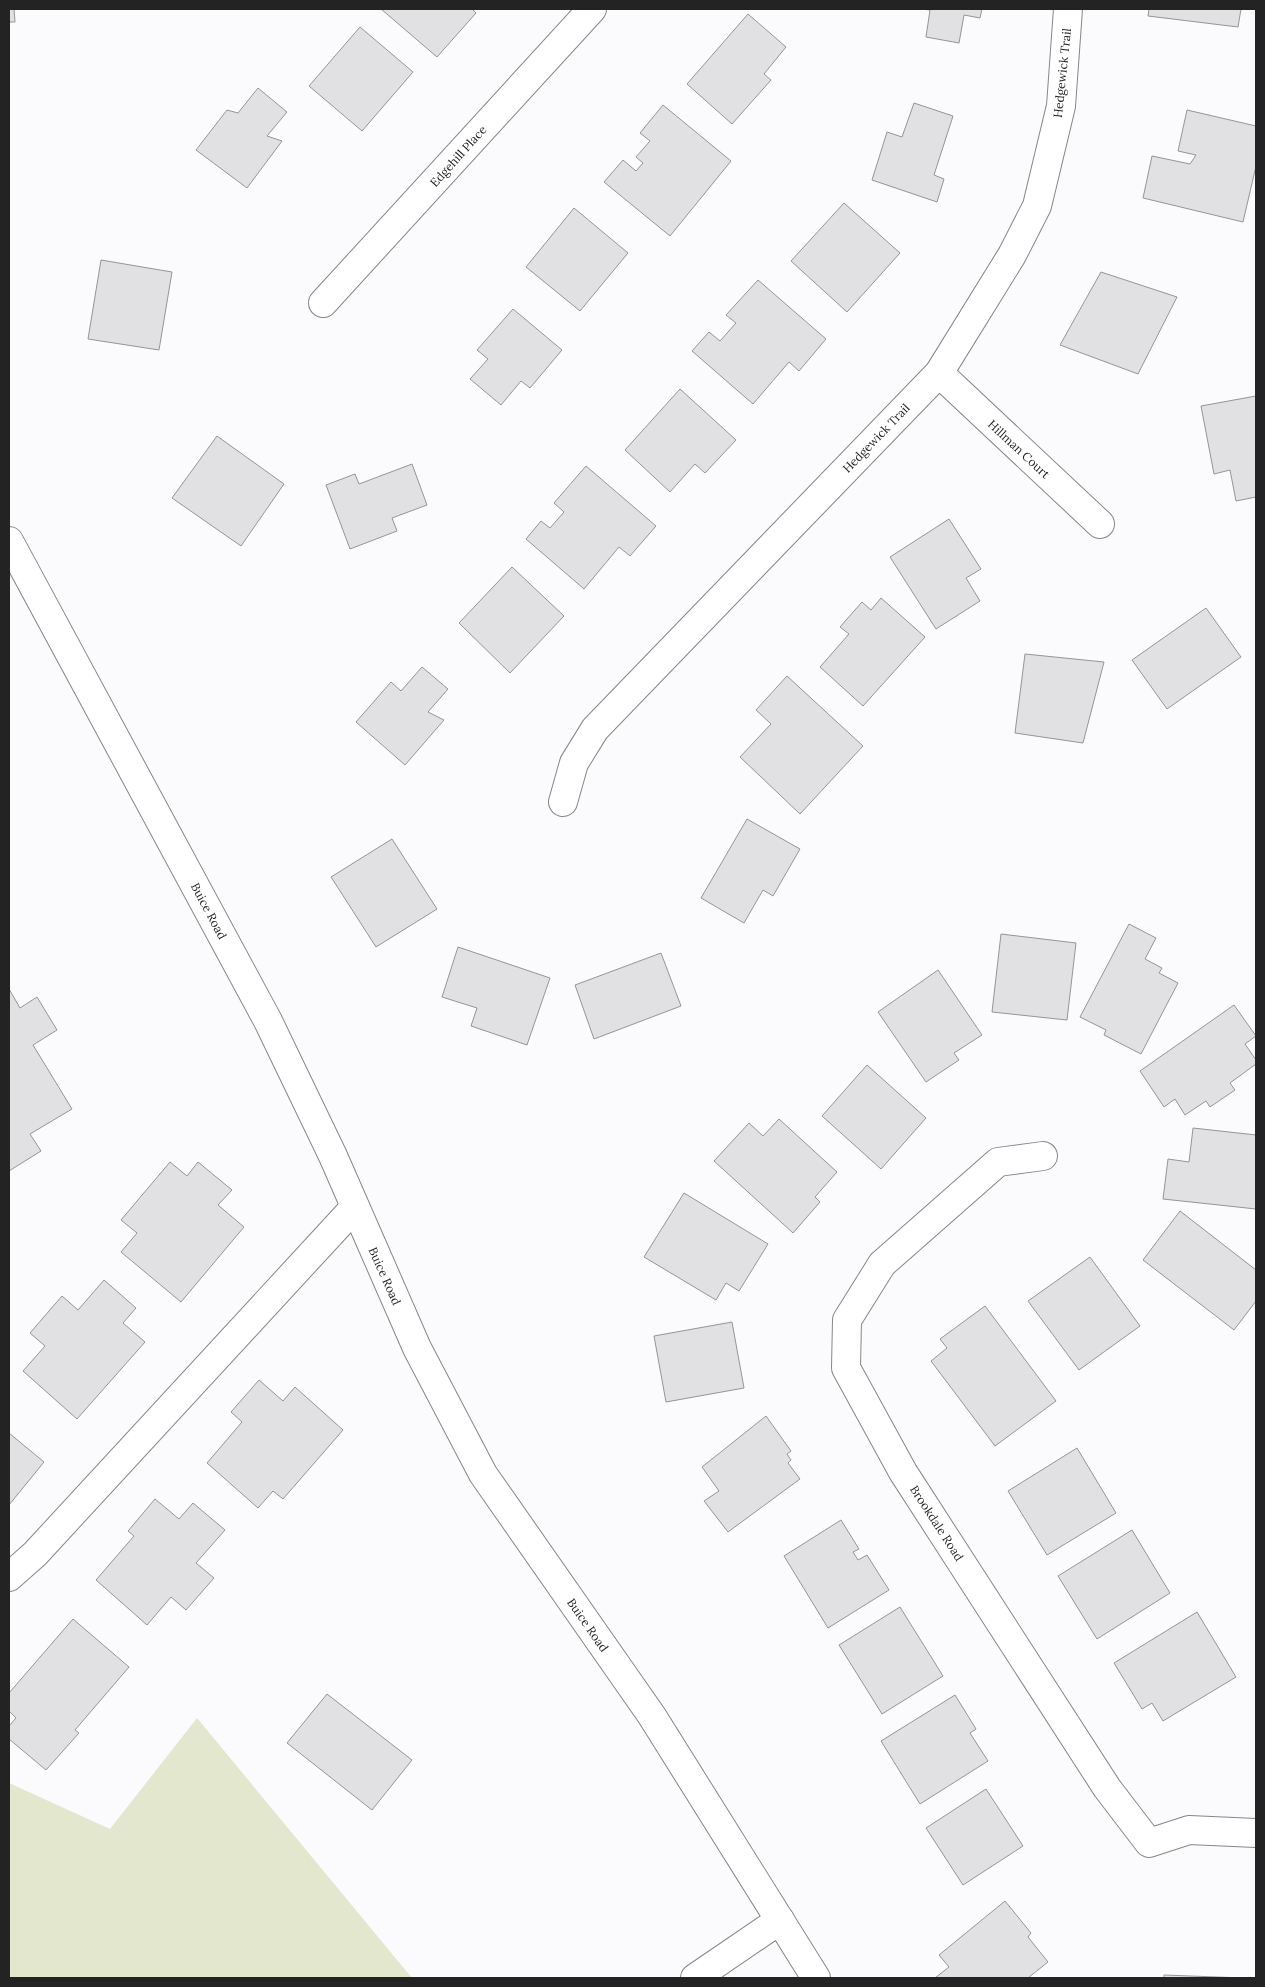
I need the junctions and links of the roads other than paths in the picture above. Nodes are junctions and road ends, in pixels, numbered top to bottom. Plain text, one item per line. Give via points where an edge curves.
1 (592, 9) edge
2 (1068, 9) edge
3 (323, 303) dead end
4 (939, 373) junction
5 (1100, 524) dead end
6 (9, 542) edge
7 (563, 802) dead end
8 (1043, 1156) dead end
9 (356, 1207) junction
10 (9, 1577) edge
11 (1256, 1832) edge
12 (780, 1920) junction
13 (695, 1978) edge
14 (816, 1978) edge

1 - 3 street, Edgehill Place
2 - 4 street, Hedgewick Trail via 1061,106 1037,206 1012,255
4 - 5 street, Hillman Court
4 - 7 street, Hedgewick Trail via 595,729 574,764
6 - 9 street, Buice Road via 268,1021
8 - 11 street, Brookdale Road via 998,1162 882,1264 847,1320 846,1368 909,1480 1107,1788 1149,1843 1189,1830
9 - 10 street via 35,1554
9 - 12 street, Buice Road via 417,1348 483,1474 652,1716
12 - 13 street
12 - 14 street, Buice Road

